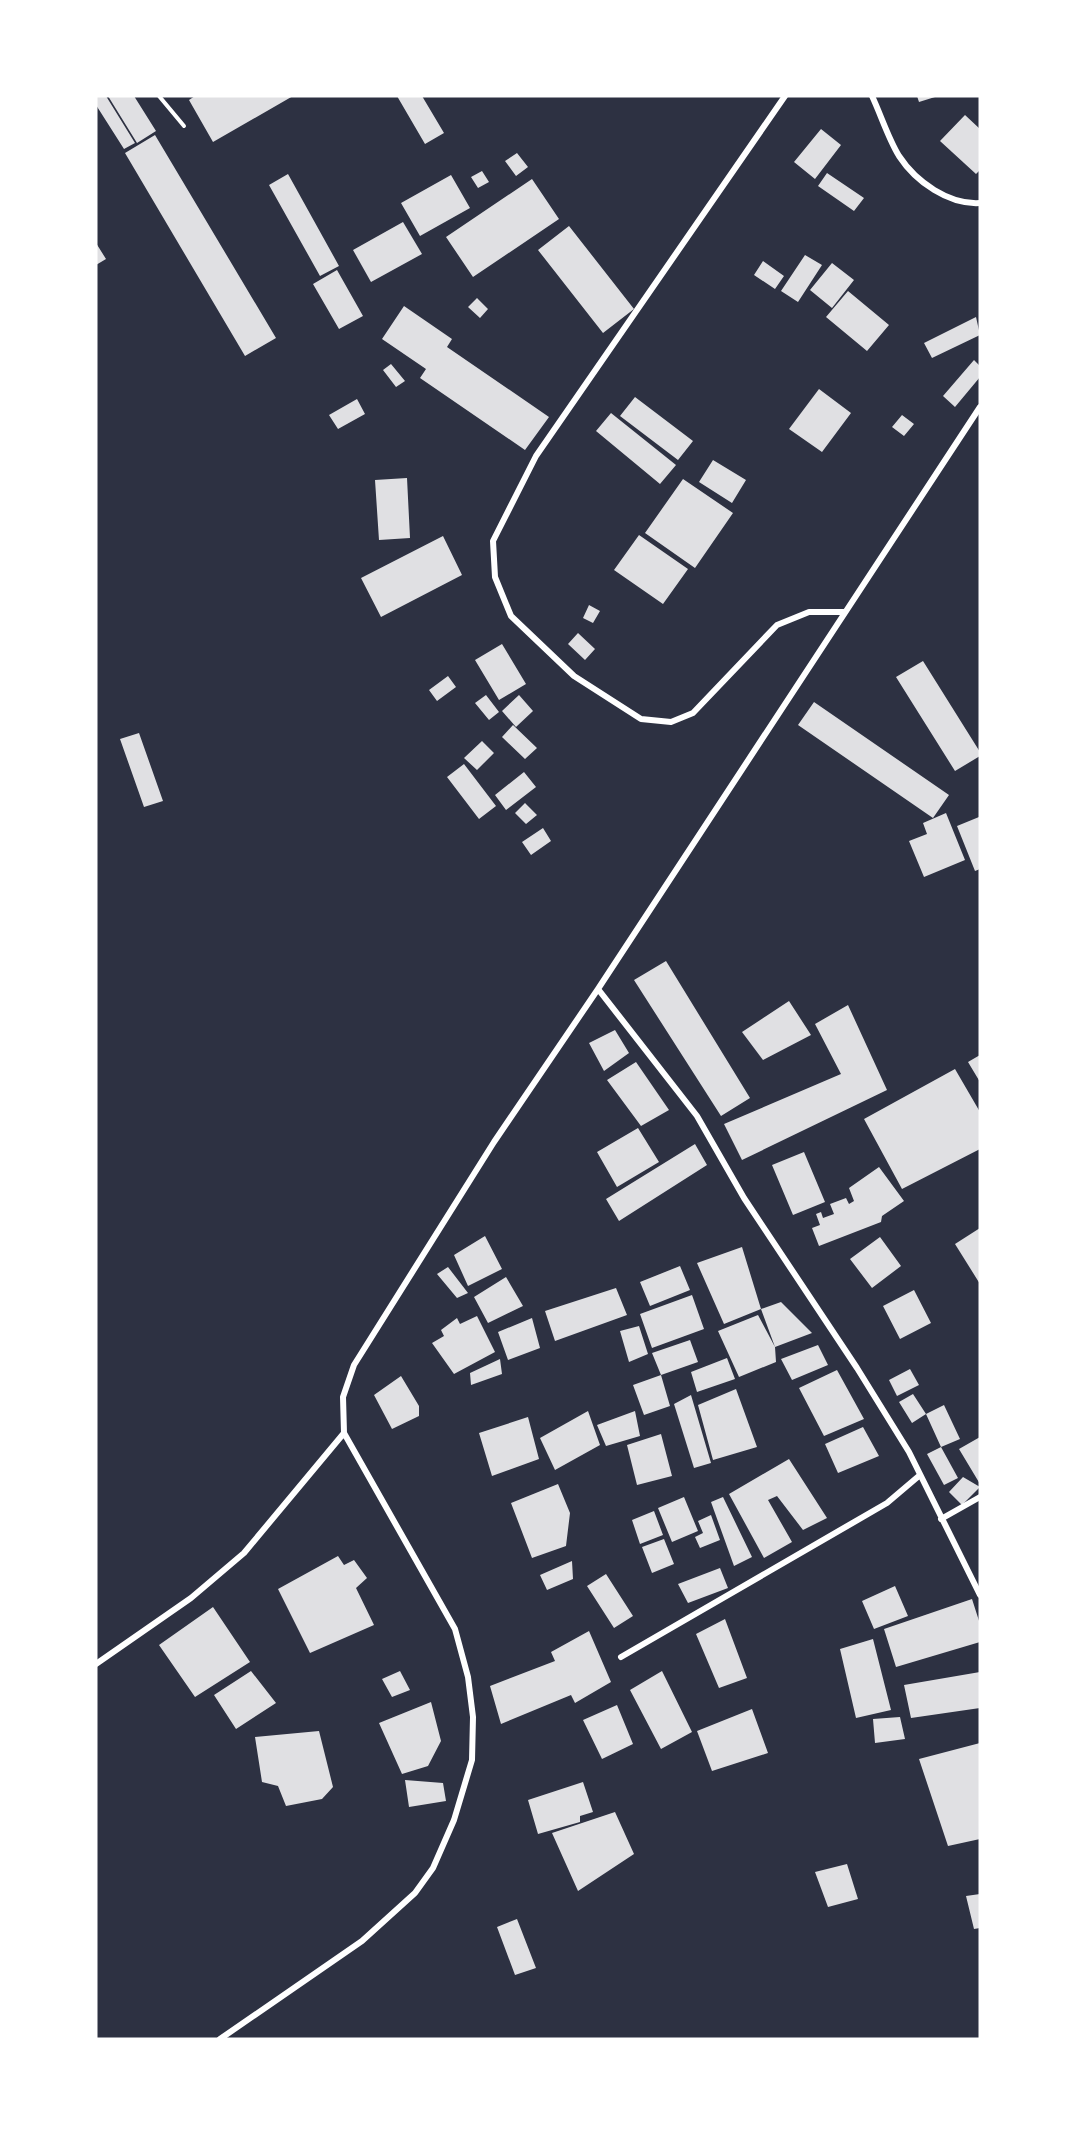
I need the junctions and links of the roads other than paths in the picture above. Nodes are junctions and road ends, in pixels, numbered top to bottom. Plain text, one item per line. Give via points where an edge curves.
1 (785, 96) edge
2 (872, 96) edge
3 (980, 202) edge
4 (980, 406) edge
5 (844, 612) junction
6 (598, 989) junction
7 (344, 1433) junction
8 (920, 1475) junction
9 (980, 1497) edge
10 (941, 1519) junction
11 (980, 1595) edge
12 (621, 1657) dead end
13 (96, 1664) edge
14 (220, 2039) edge

1 - 5 street via 536,456 493,541 495,577 511,616 574,676 641,719 672,722 693,713 777,625 809,612
2 - 3 street via 899,155 915,175 964,204
4 - 5 street
5 - 6 street
6 - 7 street via 494,1143 354,1365 343,1397
6 - 8 street via 697,1116 744,1198 857,1368
7 - 13 street via 244,1553 191,1598
7 - 14 street via 455,1629 471,1697 472,1760 433,1868 415,1893 362,1941
8 - 10 street
8 - 12 street via 887,1503
9 - 10 street
10 - 11 street

